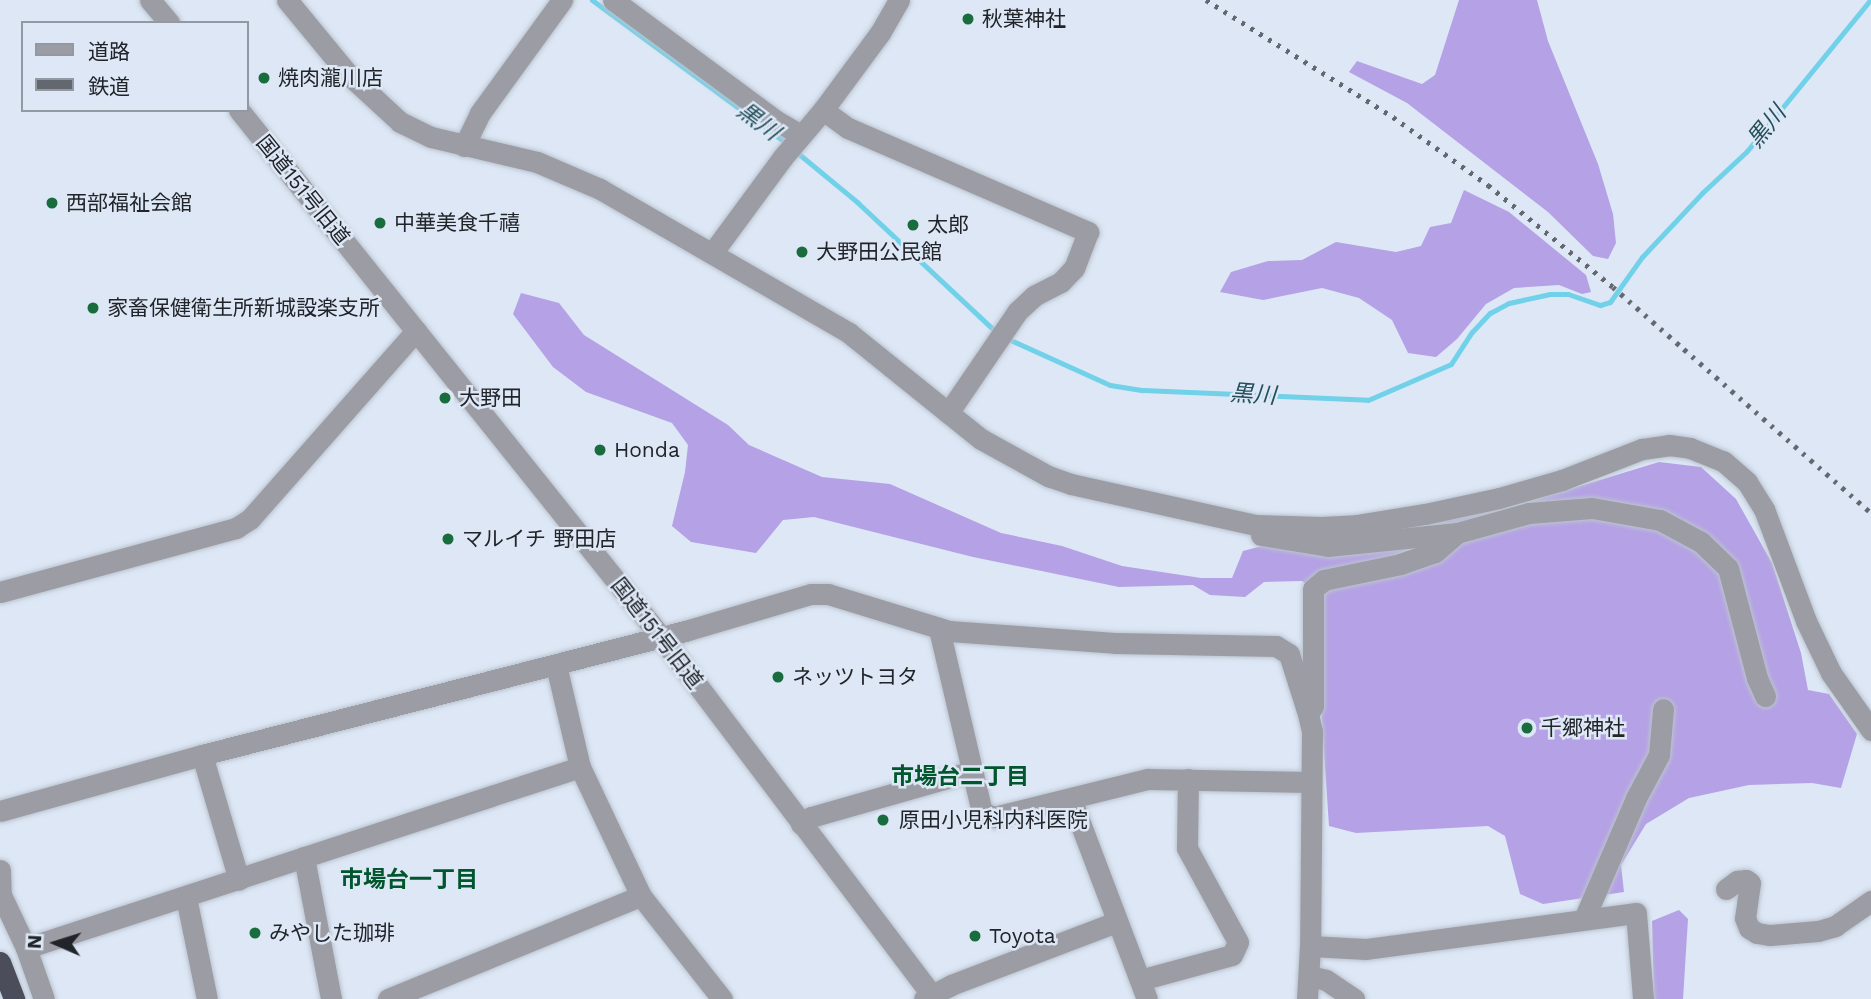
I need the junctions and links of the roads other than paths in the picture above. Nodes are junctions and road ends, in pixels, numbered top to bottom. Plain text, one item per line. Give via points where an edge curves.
1 (150, 0) edge
2 (286, 0) edge
3 (562, 0) edge
4 (613, 0) edge
5 (899, 0) edge
6 (167, 21) edge
7 (823, 110) junction
8 (241, 112) edge
9 (800, 136) junction
10 (464, 146) junction
11 (713, 252) junction
12 (416, 331) junction
13 (948, 413) junction
14 (1256, 525) junction
15 (1457, 533) junction
16 (0, 593) edge
17 (939, 629) junction
18 (662, 637) junction
19 (556, 666) junction
20 (1765, 696) dead end
21 (1663, 709) dead end
22 (1308, 714) junction
23 (1871, 730) edge
24 (202, 755) junction
25 (580, 767) junction
26 (972, 771) junction
27 (1188, 779) junction
28 (1311, 782) junction
29 (1070, 799) junction
30 (0, 811) edge
31 (801, 824) junction
32 (304, 858) junction
33 (0, 870) edge
34 (239, 880) junction
35 (1726, 889) dead end
36 (641, 896) junction
37 (186, 897) junction
38 (1871, 901) edge
39 (1584, 919) junction
40 (1116, 922) junction
41 (1310, 946) junction
42 (26, 948) junction
43 (0, 962) edge
44 (1309, 976) junction
45 (1143, 990) edge
46 (930, 998) edge
47 (14, 999) edge
48 (44, 999) edge
49 (207, 999) edge
50 (331, 999) edge
51 (388, 999) edge
52 (722, 999) edge
53 (1307, 999) edge
54 (1354, 999) edge
55 (1643, 999) edge

1 - 6 street
2 - 10 street via 348,74 400,122
3 - 10 street via 481,113
4 - 9 street
5 - 7 street
7 - 9 street
7 - 13 street via 848,128 1088,232 1074,268 1017,312
8 - 12 street, 国道151号旧道
9 - 11 street
10 - 11 street via 537,162 600,189
11 - 13 street via 849,333
12 - 16 street via 243,523 166,549
12 - 18 street, 国道151号旧道
13 - 14 street via 997,449 1071,484
14 - 15 street via 1256,533 1264,537 1328,546
14 - 23 street via 1356,525 1425,514 1562,480 1642,449 1690,448 1723,461 1747,482 1763,509 1831,673
15 - 20 street via 1529,513 1592,508 1660,520 1701,542 1728,568
15 - 22 street via 1435,552 1324,580 1313,589 1313,706
17 - 18 street via 828,594 810,594
17 - 22 street via 1115,643 1276,646 1289,654
17 - 26 street
18 - 19 street
18 - 31 street, 国道151号旧道
19 - 24 street
19 - 25 street
21 - 39 street via 1659,755
22 - 28 street
24 - 30 street
24 - 34 street
25 - 32 street
25 - 36 street
26 - 29 street via 982,812 994,817
26 - 31 street via 811,817
27 - 28 street
27 - 29 street via 1148,779
27 - 45 street via 1187,848 1238,942 1232,955
28 - 41 street
29 - 40 street
31 - 46 street, 国道151号旧道
32 - 34 street
32 - 50 street
33 - 42 street via 1,895
34 - 37 street
35 - 38 street via 1737,881 1750,883 1745,918 1756,933 1770,935 1835,926
36 - 51 street
36 - 52 street
37 - 42 street
37 - 49 street
39 - 41 street via 1366,949
39 - 55 street via 1636,913
40 - 45 street
40 - 46 street
41 - 44 street
42 - 48 street
43 - 47 highway
44 - 53 street
44 - 54 street via 1326,980

